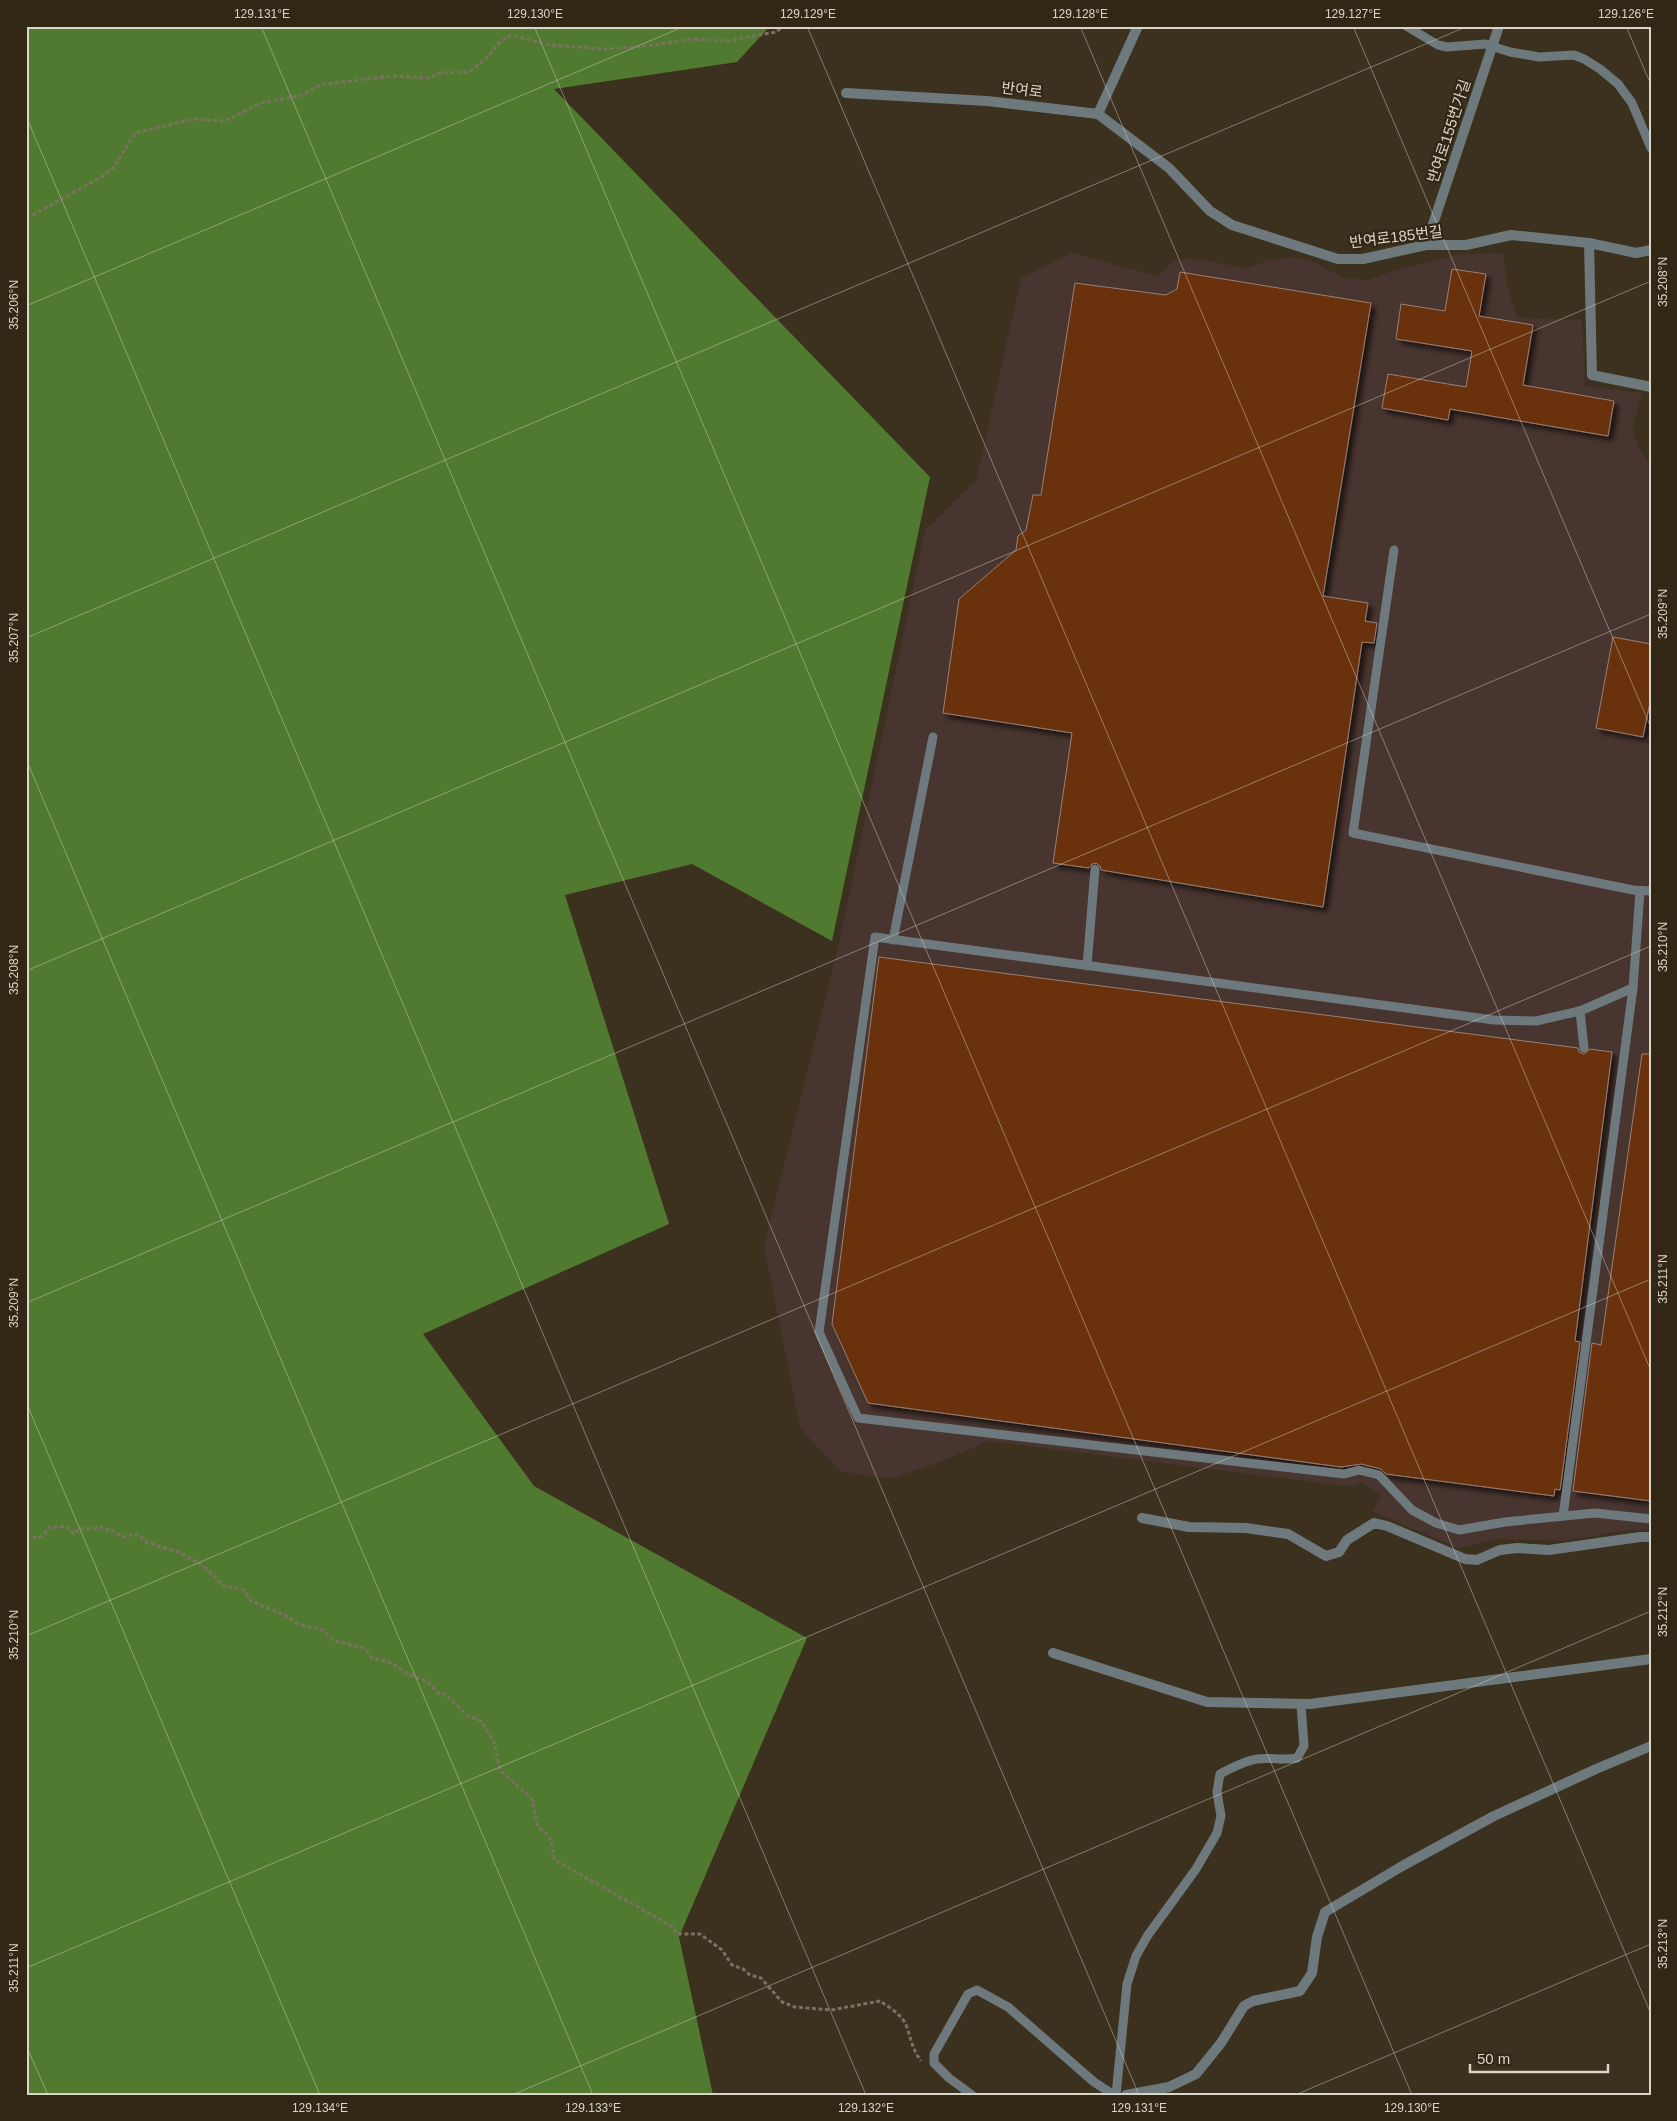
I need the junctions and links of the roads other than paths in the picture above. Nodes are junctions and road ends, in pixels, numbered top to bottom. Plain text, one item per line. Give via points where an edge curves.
1 (1138, 26) edge
2 (1406, 26) edge
3 (1499, 26) edge
4 (1493, 47) junction
5 (846, 93) dead end
6 (1098, 114) junction
7 (1651, 148) edge
8 (1589, 244) junction
9 (1426, 245) junction
10 (1651, 250) edge
11 (1651, 387) edge
12 (1394, 550) dead end
13 (933, 737) dead end
14 (1095, 870) dead end
15 (1640, 890) junction
16 (1651, 891) edge
17 (893, 940) junction
18 (1086, 966) junction
19 (1633, 988) junction
20 (1580, 1011) junction
21 (1584, 1048) dead end
22 (1564, 1516) junction
23 (1142, 1518) dead end
24 (1651, 1519) edge
25 (1651, 1537) edge
26 (1053, 1653) dead end
27 (1651, 1659) edge
28 (1301, 1704) junction
29 (1651, 1746) edge
30 (972, 2095) edge
31 (1115, 2095) edge
32 (1126, 2095) edge

1 - 6 street
2 - 4 lane via 1438,45 1485,44
3 - 4 street, 반여로155번가길
4 - 7 lane via 1539,57 1574,55 1600,69 1618,84 1632,103
4 - 9 street, 반여로155번가길
5 - 6 street, 반여로 via 987,101
6 - 9 street, 반여로185번길 via 1169,168 1210,211 1232,225 1338,259 1362,259
8 - 9 street, 반여로185번길 via 1512,235 1466,245
8 - 10 street, 반여로185번길 via 1636,253
8 - 11 street via 1592,375
12 - 15 lane via 1353,833
13 - 17 lane
14 - 18 lane
15 - 16 lane
15 - 19 lane
17 - 18 lane
17 - 22 lane via 875,937 819,1332 858,1418 1344,1474 1360,1470 1379,1474 1412,1510 1436,1523 1459,1530
18 - 20 lane via 1494,1020 1536,1021
19 - 20 lane
19 - 22 lane
20 - 21 lane
22 - 24 lane via 1595,1514
23 - 25 street via 1189,1527 1246,1528 1288,1534 1326,1556 1339,1552 1347,1540 1374,1524 1387,1526 1465,1559 1477,1560 1500,1550 1549,1550
26 - 28 street via 1207,1702
27 - 28 street
28 - 31 lane via 1304,1746 1297,1758 1258,1759 1241,1763 1220,1774 1217,1792 1221,1816 1217,1833 1196,1870 1136,1956 1128,1984
29 - 32 street via 1494,1816 1325,1912 1317,1937 1312,1973 1300,1991 1253,2000 1244,2006 1221,2043 1196,2074 1169,2087
30 - 31 lane via 934,2063 934,2054 968,1994 977,1990 1008,2006 1094,2082

